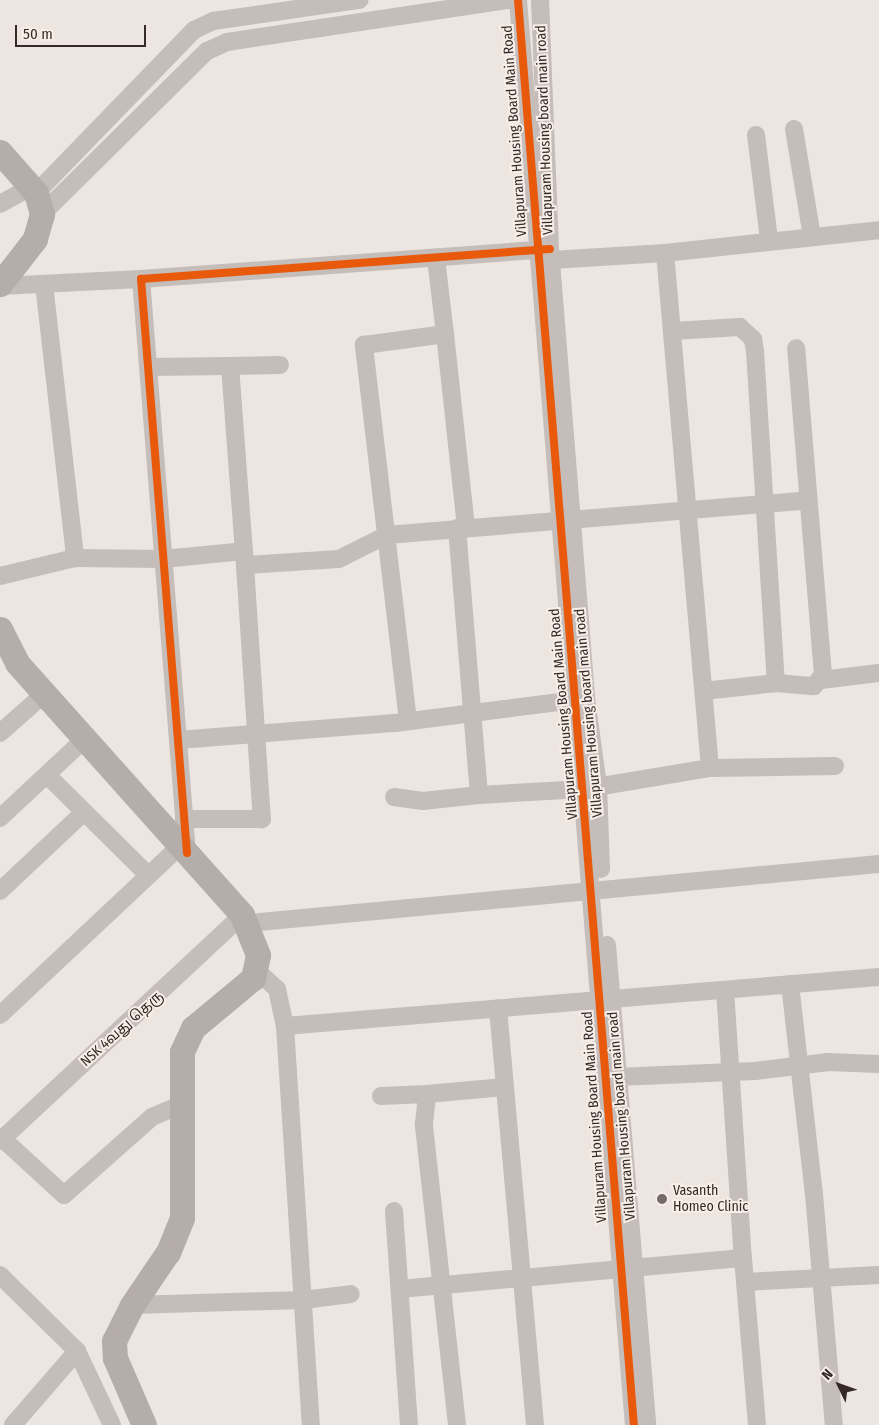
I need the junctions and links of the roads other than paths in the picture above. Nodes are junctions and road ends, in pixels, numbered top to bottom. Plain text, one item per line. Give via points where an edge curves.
1 (359, 0) edge
2 (509, 0) edge
3 (518, 0) edge
4 (540, 0) edge
5 (324, 3) edge
6 (326, 27) junction
7 (794, 129) dead end
8 (756, 135) dead end
9 (0, 152) edge
10 (24, 200) edge
11 (879, 230) edge
12 (812, 237) junction
13 (769, 240) junction
14 (546, 253) junction
15 (666, 253) junction
16 (436, 258) junction
17 (140, 279) junction
18 (44, 284) junction
19 (0, 285) edge
20 (673, 330) junction
21 (446, 334) junction
22 (796, 348) dead end
23 (280, 365) dead end
24 (230, 366) junction
25 (148, 367) junction
26 (809, 500) junction
27 (765, 502) junction
28 (688, 508) junction
29 (564, 518) junction
30 (462, 528) junction
31 (387, 535) junction
32 (75, 558) junction
33 (244, 558) junction
34 (163, 559) junction
35 (0, 576) edge
36 (0, 628) edge
37 (879, 674) edge
38 (821, 680) junction
39 (776, 683) junction
40 (703, 691) junction
41 (38, 698) junction
42 (579, 699) junction
43 (473, 713) junction
44 (408, 721) junction
45 (0, 733) edge
46 (257, 734) junction
47 (178, 740) junction
48 (77, 745) junction
49 (835, 766) dead end
50 (710, 768) junction
51 (47, 775) junction
52 (591, 787) junction
53 (479, 795) junction
54 (394, 797) dead end
55 (84, 812) junction
56 (0, 818) edge
57 (184, 819) junction
58 (176, 853) junction
59 (879, 864) edge
60 (148, 876) junction
61 (0, 891) edge
62 (597, 892) junction
63 (235, 926) junction
64 (257, 971) junction
65 (879, 977) edge
66 (790, 984) junction
67 (725, 990) junction
68 (605, 1000) junction
69 (498, 1008) junction
70 (0, 1015) edge
71 (285, 1026) junction
72 (879, 1064) edge
73 (799, 1066) junction
74 (728, 1069) junction
75 (618, 1077) junction
76 (505, 1087) junction
77 (427, 1094) junction
78 (381, 1096) dead end
79 (166, 1111) junction
80 (1, 1140) edge
81 (394, 1211) dead end
82 (743, 1258) junction
83 (628, 1267) junction
84 (0, 1275) edge
85 (879, 1275) edge
86 (522, 1278) junction
87 (822, 1279) junction
88 (445, 1282) junction
89 (745, 1282) junction
90 (400, 1289) junction
91 (351, 1294) dead end
92 (303, 1300) junction
93 (132, 1305) junction
94 (95, 1358) junction
95 (13, 1425) edge
96 (112, 1425) edge
97 (144, 1425) edge
98 (311, 1425) edge
99 (409, 1425) edge
100 (458, 1425) edge
101 (535, 1425) edge
102 (634, 1425) edge
103 (648, 1425) edge
104 (758, 1425) edge
105 (834, 1425) edge

1 - 5 street
2 - 6 street
3 - 14 street, Villapuram Housing Board Main Road
4 - 14 street, Villapuram Housing board main road
5 - 6 street
5 - 10 street via 213,21 194,30
6 - 10 street via 227,42 207,50
7 - 12 street
8 - 13 street
9 - 10 street
10 - 19 street via 35,239
11 - 12 street
12 - 13 street
13 - 15 street
14 - 15 street
14 - 16 street
14 - 29 street, Villapuram Housing Board Main Road
15 - 20 street
16 - 17 street
16 - 21 street
17 - 18 street
17 - 25 street
18 - 19 street
18 - 32 street
20 - 27 street via 740,327 753,339
20 - 28 street
21 - 30 street
21 - 31 street via 364,345
22 - 26 street
23 - 24 street
24 - 25 street
24 - 33 street
25 - 34 street
26 - 27 street
26 - 38 street
27 - 28 street
27 - 39 street
28 - 29 street
28 - 40 street
29 - 30 street
29 - 42 street, Villapuram Housing Board Main Road
30 - 31 street
30 - 43 street
31 - 33 street via 339,559
31 - 44 street
32 - 34 street
32 - 35 street
33 - 34 street
33 - 46 street
34 - 47 street
36 - 41 street
37 - 38 street
38 - 39 street via 814,686
39 - 40 street
40 - 50 street
41 - 45 street
41 - 48 street
42 - 43 street
42 - 52 street, Villapuram Housing Board Main Road
43 - 44 street
43 - 53 street
44 - 46 street
46 - 47 street
46 - 57 street via 262,819
47 - 57 street
48 - 51 street
48 - 58 street
49 - 50 street
50 - 52 street
51 - 55 street
51 - 56 street
52 - 53 street
52 - 62 street, Villapuram Housing board main road
53 - 54 street via 423,800
55 - 60 street
55 - 61 street
57 - 58 street
58 - 60 street
58 - 63 street
59 - 62 street
60 - 70 street
62 - 63 street
62 - 68 street, Villapuram Housing Board Main Road
63 - 64 street via 258,954
63 - 80 street, NSK 4வது தெரு
64 - 71 street via 277,989
64 - 79 street via 247,985 185,1039
65 - 66 street
66 - 67 street
66 - 73 street
67 - 68 street
67 - 74 street
68 - 69 street
68 - 75 street, Villapuram Housing board main road
68 - 83 street, Villapuram Housing Board Main Road
69 - 71 street
69 - 76 street
71 - 92 street
72 - 73 street via 828,1062
73 - 74 street
73 - 87 street
74 - 75 street
74 - 82 street via 740,1175
75 - 83 street, Villapuram Housing board main road
76 - 77 street
76 - 86 street
77 - 78 street
77 - 88 street via 424,1124
79 - 80 street via 64,1195
79 - 93 street via 182,1218 168,1252
81 - 90 street
82 - 83 street
82 - 89 street
83 - 86 street
83 - 102 street, Villapuram Housing Board Main Road
83 - 103 street, Villapuram Housing board main road
84 - 94 street
85 - 87 street
86 - 88 street
86 - 101 street
87 - 89 street
87 - 105 street
88 - 90 street
88 - 100 street
89 - 104 street
90 - 99 street
91 - 92 street
92 - 93 street
92 - 98 street
93 - 94 street via 114,1341
94 - 95 street
94 - 96 street
94 - 97 street

